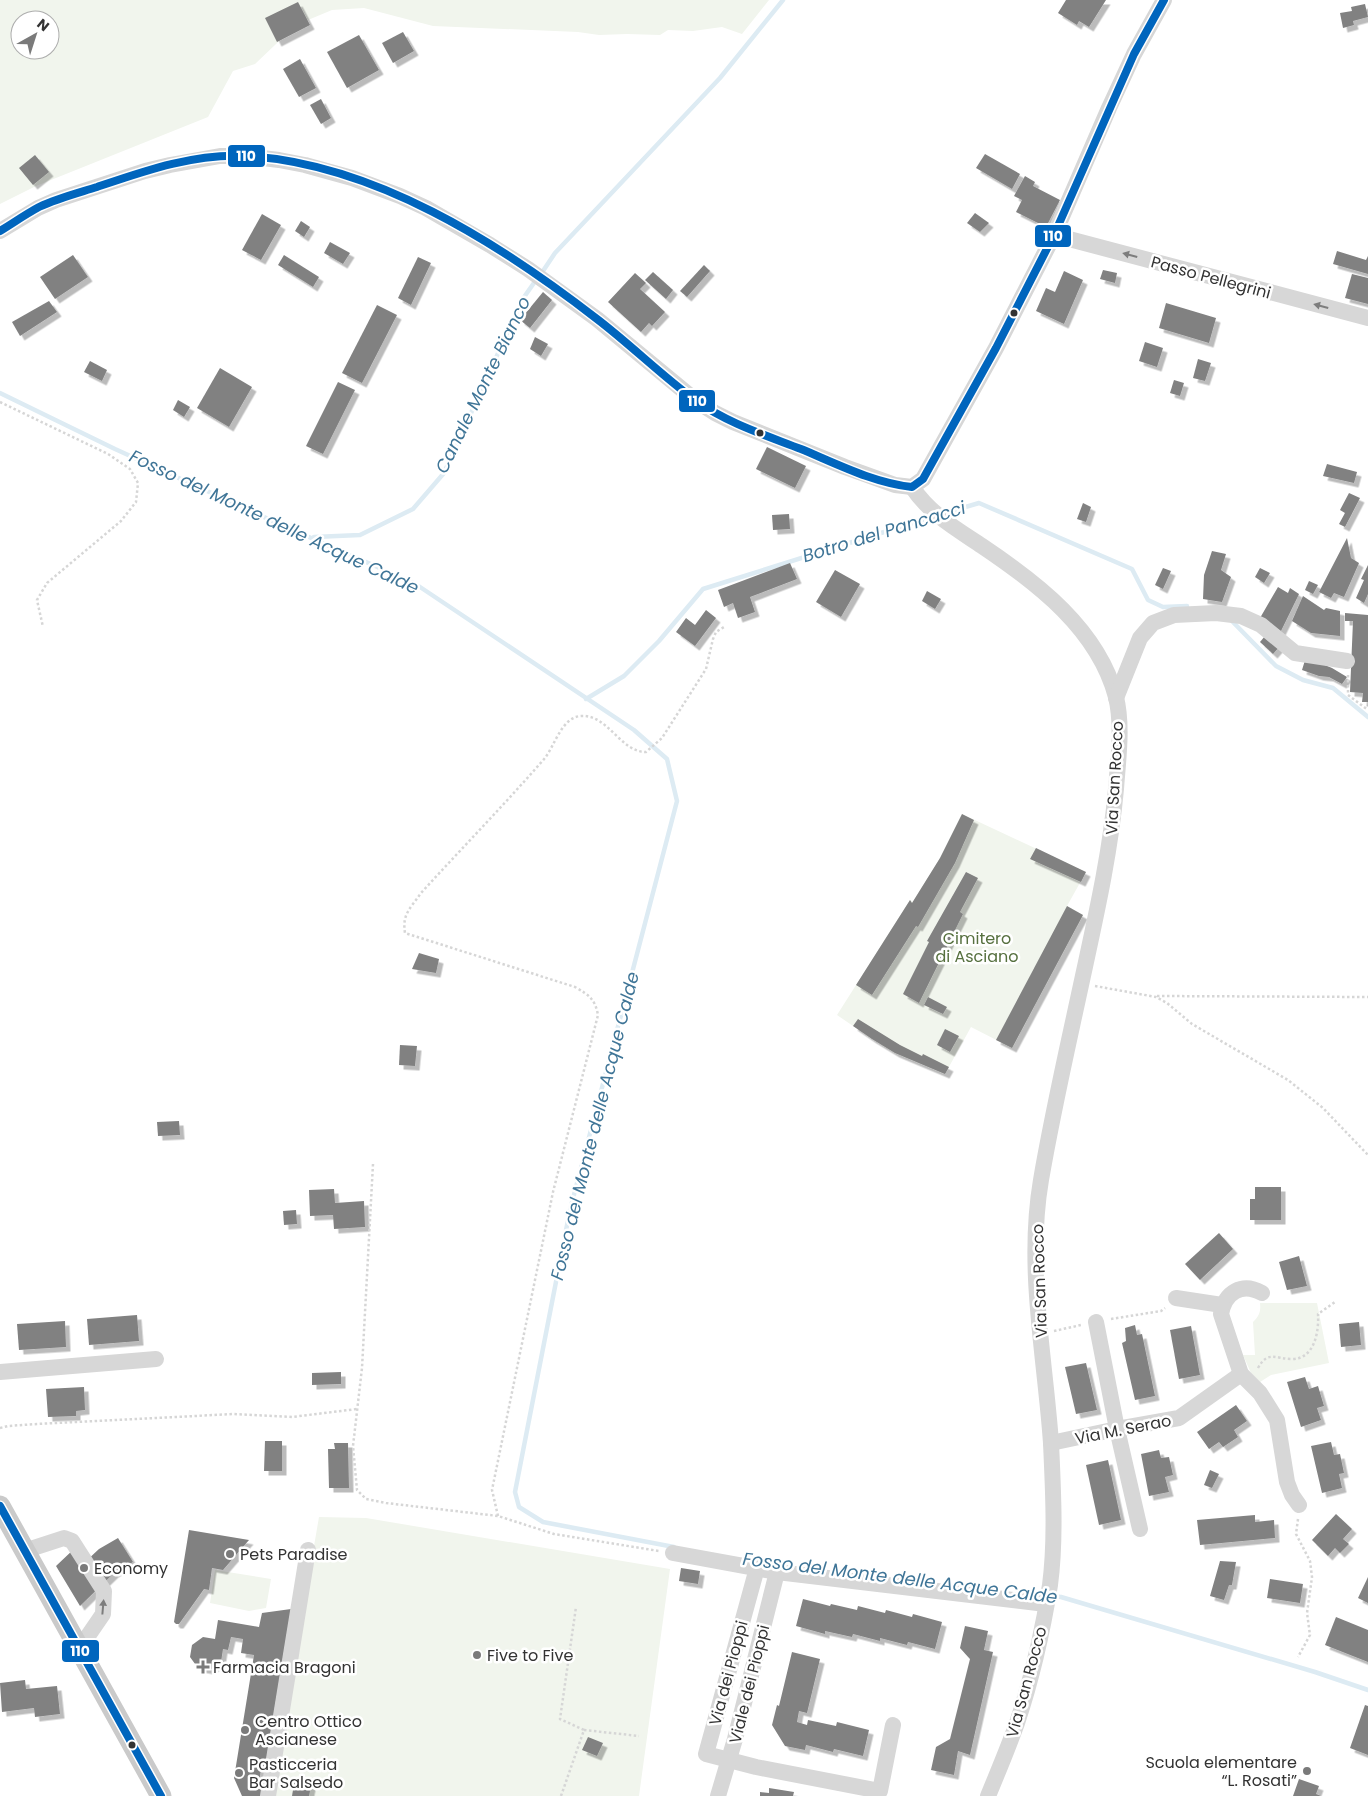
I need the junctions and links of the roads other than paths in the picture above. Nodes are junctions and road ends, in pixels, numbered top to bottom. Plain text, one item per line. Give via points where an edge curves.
1 (1164, 0) edge
2 (0, 231) edge
3 (1054, 235) junction
4 (1368, 318) edge
5 (912, 487) junction
6 (1347, 661) road end
7 (1116, 698) junction
8 (1262, 1292) dead end
9 (1176, 1298) road end
10 (1222, 1305) junction
11 (1096, 1322) road end
12 (156, 1359) dead end
13 (0, 1372) edge
14 (1244, 1377) junction
15 (1117, 1429) junction
16 (1051, 1443) junction
17 (1300, 1505) road end
18 (0, 1506) edge
19 (1140, 1529) dead end
20 (308, 1550) dead end
21 (24, 1551) junction
22 (673, 1553) road end
23 (757, 1568) junction
24 (777, 1572) junction
25 (1047, 1597) junction
26 (79, 1648) junction
27 (893, 1724) dead end
28 (728, 1760) junction
29 (162, 1796) edge
30 (268, 1796) edge
31 (718, 1796) edge
32 (988, 1796) edge

1 - 3 street via 1108,108
2 - 5 street via 56,200 146,171 220,156 257,157 352,178 400,196 528,268 715,413 895,486
4 -> 3 street, Passo Pellegrini
3 - 5 street via 958,419 924,479
5 - 7 street, Via San Rocco via 927,508 1024,576 1061,608 1094,649
6 - 7 street via 1295,653 1261,625 1241,616 1216,613 1174,615 1153,623 1140,638
7 - 16 street, Via San Rocco via 1119,749 1111,840 1040,1183 1036,1288
8 - 10 street via 1243,1288 1227,1297
9 - 10 street
10 - 14 street via 1221,1314
11 - 15 street
12 - 13 street
14 - 15 street, Via M. Serao via 1179,1418
14 - 17 street via 1260,1393 1277,1420 1288,1482
15 - 16 street, Via M. Serao
15 - 19 street
16 - 25 street, Via San Rocco via 1053,1549
18 - 21 main road
20 - 30 street
21 - 26 main road
26 -> 21 street via 103,1614 104,1591 72,1541 64,1538
22 - 23 street
23 - 24 street
23 - 28 street, Via dei Pioppi via 706,1754
24 - 25 street
24 - 28 street, Viale dei Pioppi
25 - 32 street, Via San Rocco via 1018,1717
26 - 29 main road
27 - 28 street via 880,1791
28 - 31 street, Viale dei Pioppi

